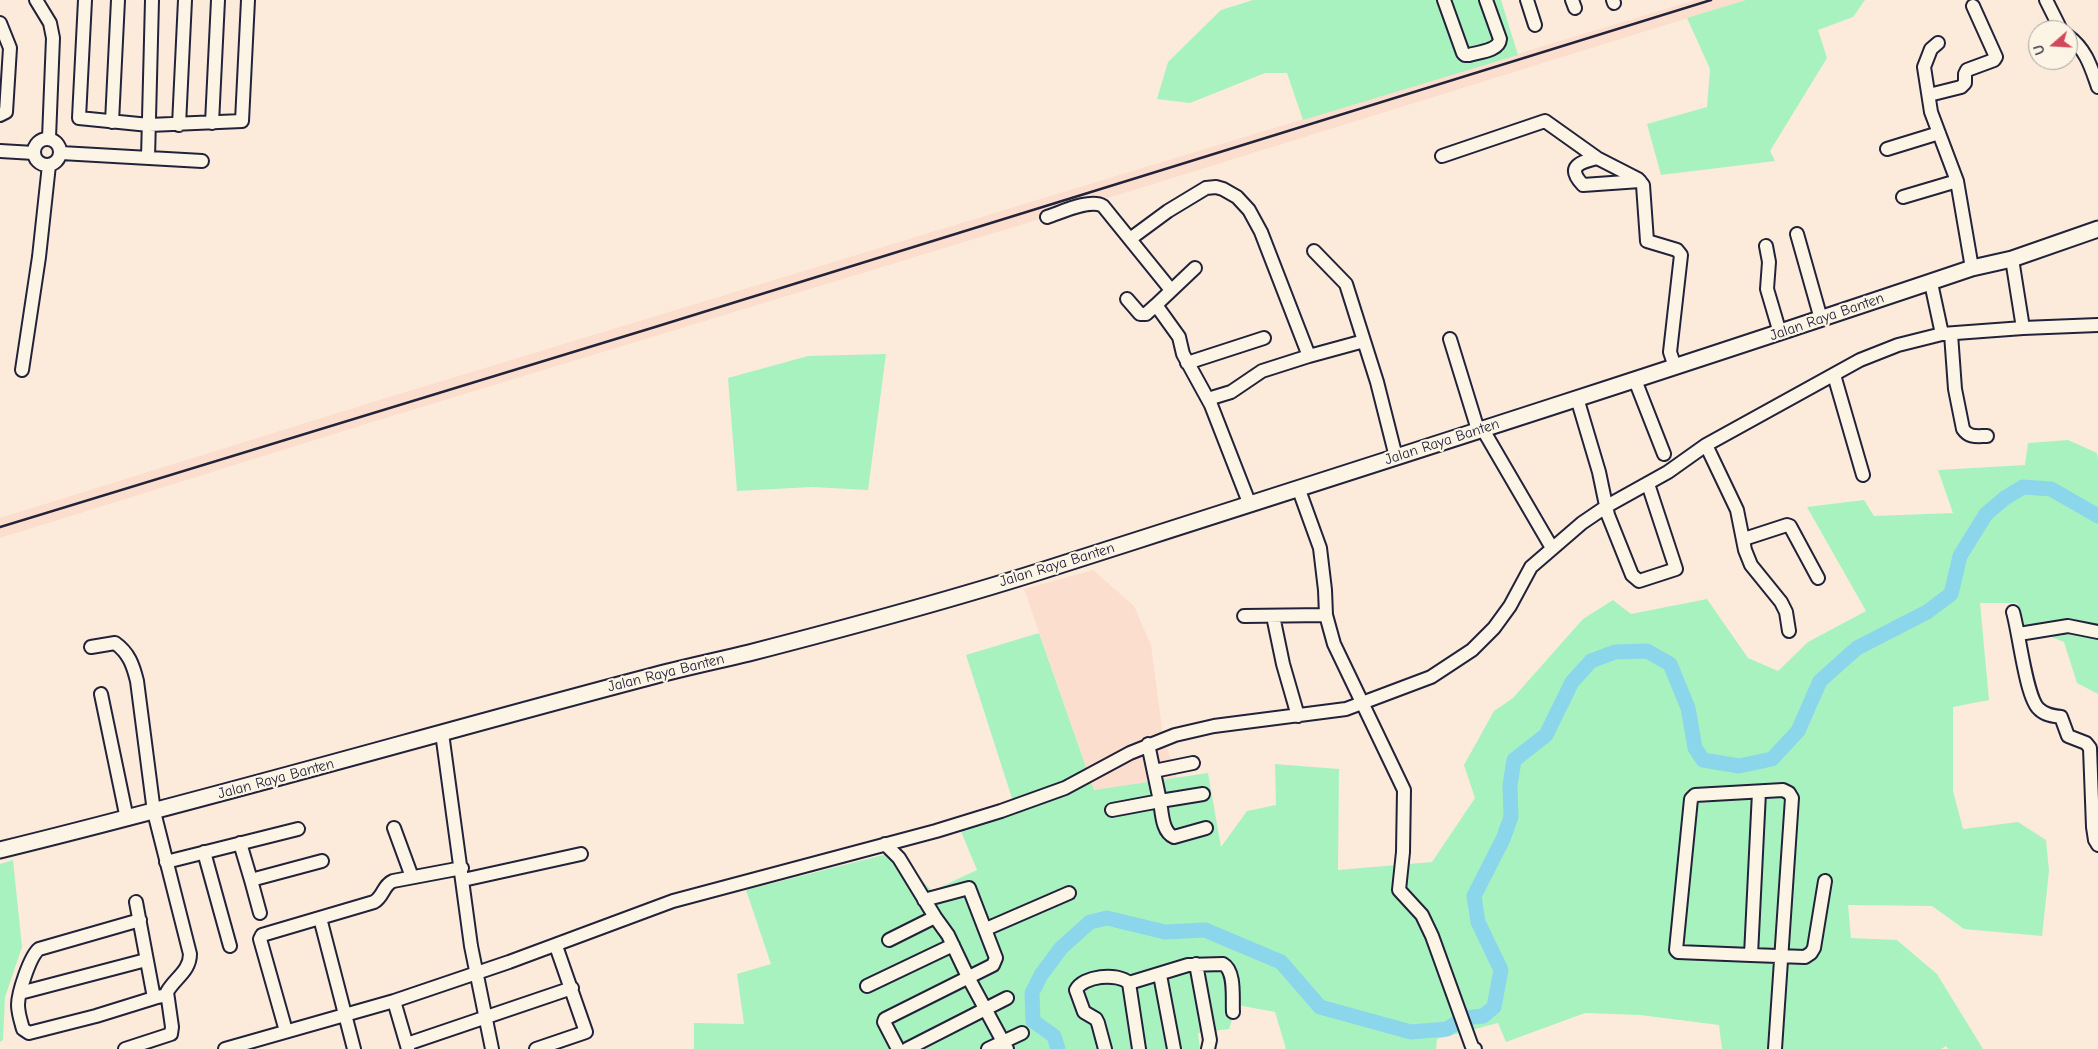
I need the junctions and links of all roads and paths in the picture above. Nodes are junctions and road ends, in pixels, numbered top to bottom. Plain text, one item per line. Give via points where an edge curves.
1 (36, 0) edge
2 (85, 0) edge
3 (118, 0) edge
4 (152, 0) edge
5 (186, 0) edge
6 (218, 0) edge
7 (248, 0) edge
8 (1444, 0) edge
9 (1486, 0) edge
10 (1527, 0) edge
11 (2046, 0) edge
12 (1973, 6) dead end
13 (2056, 20) edge
14 (0, 23) edge
15 (1535, 25) dead end
16 (1938, 43) dead end
17 (2078, 43) edge
18 (2098, 87) edge
19 (1929, 95) junction
20 (0, 115) edge
21 (112, 122) junction
22 (212, 123) junction
23 (148, 125) junction
24 (179, 125) junction
25 (1939, 133) junction
26 (49, 138) junction
27 (1887, 149) dead end
28 (0, 151) edge
29 (34, 153) junction
30 (61, 153) junction
31 (1442, 156) dead end
32 (148, 158) junction
33 (1597, 158) junction
34 (202, 161) dead end
35 (49, 166) junction
36 (1640, 181) junction
37 (1957, 181) junction
38 (1903, 197) dead end
39 (1046, 217) dead end
40 (2098, 229) edge
41 (1797, 234) dead end
42 (1130, 239) junction
43 (1766, 246) dead end
44 (1314, 251) dead end
45 (2012, 259) junction
46 (1195, 268) dead end
47 (1972, 268) junction
48 (1930, 283) junction
49 (1172, 290) junction
50 (1127, 299) dead end
51 (1156, 304) junction
52 (1821, 319) junction
53 (2098, 325) edge
54 (2023, 328) junction
55 (1780, 333) junction
56 (1947, 334) junction
57 (1264, 338) dead end
58 (1450, 339) dead end
59 (1364, 341) junction
60 (1309, 356) junction
61 (1187, 363) junction
62 (1675, 367) junction
63 (22, 370) dead end
64 (1834, 375) junction
65 (1635, 380) junction
66 (1208, 398) junction
67 (1577, 398) junction
68 (1480, 429) junction
69 (1987, 436) dead end
70 (1706, 445) junction
71 (1664, 454) dead end
72 (1396, 457) junction
73 (1863, 475) dead end
74 (1648, 484) junction
75 (1299, 490) junction
76 (1250, 505) junction
77 (1607, 506) junction
78 (1744, 539) junction
79 (1552, 548) junction
80 (1818, 578) dead end
81 (2013, 612) dead end
82 (1326, 615) junction
83 (1244, 616) dead end
84 (1273, 616) junction
85 (1789, 631) dead end
86 (2098, 632) edge
87 (2019, 634) junction
88 (91, 647) dead end
89 (101, 694) dead end
90 (1363, 702) junction
91 (1298, 716) junction
92 (442, 733) junction
93 (1148, 744) junction
94 (1193, 763) dead end
95 (1154, 771) junction
96 (1759, 792) junction
97 (1203, 794) dead end
98 (1160, 801) junction
99 (1112, 810) dead end
100 (154, 812) junction
101 (127, 820) junction
102 (394, 828) dead end
103 (1206, 828) dead end
104 (298, 829) dead end
105 (240, 843) junction
106 (885, 844) junction
107 (2098, 845) edge
108 (0, 850) edge
109 (204, 852) junction
110 (581, 854) dead end
111 (322, 861) dead end
112 (166, 862) junction
113 (462, 874) junction
114 (412, 877) junction
115 (251, 880) junction
116 (1825, 881) dead end
117 (1069, 893) dead end
118 (924, 900) junction
119 (136, 902) dead end
120 (260, 913) dead end
121 (935, 917) junction
122 (320, 918) junction
123 (140, 920) junction
124 (986, 929) junction
125 (889, 940) dead end
126 (953, 945) junction
127 (230, 946) dead end
128 (556, 946) junction
129 (1751, 955) junction
130 (1781, 956) junction
131 (146, 960) junction
132 (1196, 964) junction
133 (477, 973) junction
134 (1160, 975) junction
135 (968, 977) junction
136 (1129, 983) junction
137 (867, 986) dead end
138 (572, 988) junction
139 (20, 993) junction
140 (161, 996) junction
141 (1007, 998) dead end
142 (394, 1002) junction
143 (985, 1009) junction
144 (1233, 1012) dead end
145 (346, 1014) junction
146 (487, 1018) junction
147 (286, 1031) junction
148 (1022, 1033) dead end
149 (1005, 1045) edge
150 (407, 1047) edge
151 (232, 1048) edge
152 (1473, 1048) edge
153 (125, 1049) edge
154 (354, 1049) edge
155 (492, 1049) edge
156 (536, 1049) edge
157 (898, 1049) edge
158 (906, 1049) edge
159 (988, 1049) edge
160 (1105, 1049) edge
161 (1139, 1049) edge
162 (1174, 1049) edge
163 (1208, 1049) edge
164 (1775, 1049) edge

1 - 26 street via 50,23 53,38
2 - 21 street via 79,118
3 - 21 street
4 - 23 street
5 - 24 street
6 - 22 street
7 - 22 street via 242,120
8 - 9 street via 1463,53 1469,56 1500,44
10 - 15 street
11 - 13 street
12 - 19 street via 1996,57 1967,70 1966,83 1961,87
14 - 20 street via 10,48 6,112
16 - 19 street via 1931,49 1924,67
17 - 18 street
19 - 25 street
21 - 23 street
22 - 24 street
23 - 24 street
23 - 32 street
25 - 27 street
25 - 37 street
26 - 29 street via 36,144
26 - 30 street via 60,146
28 - 29 street
29 - 35 street via 36,160
30 - 32 street
30 - 35 street
31 - 33 street via 1546,122
32 - 34 street
33 - 36 street
33 - 36 street via 1575,166 1583,184
35 - 63 street
36 - 62 street via 1646,241 1677,250 1681,255 1670,352
37 - 38 street
37 - 47 street
39 - 42 street via 1098,203
40 - 45 main road, Jalan Raya Banten
41 - 52 street
42 - 49 street
42 - 60 street via 1206,188 1223,189 1237,197 1249,210 1260,232
43 - 55 street via 1770,262 1767,290
44 - 59 street via 1346,284
45 - 47 main road, Jalan Raya Banten
45 - 54 street
46 - 49 street
47 - 48 main road, Jalan Raya Banten
48 - 52 main road, Jalan Raya Banten
48 - 56 street
49 - 51 street
50 - 51 street via 1140,314 1146,314
51 - 61 street via 1179,336
52 - 55 main road, Jalan Raya Banten
53 - 54 street
54 - 56 street
55 - 62 main road, Jalan Raya Banten
56 - 64 street via 1888,349
56 - 69 street via 1963,429 1971,436
57 - 61 street
58 - 68 street
59 - 60 street
59 - 72 street via 1378,382
60 - 66 street via 1262,371 1231,392
61 - 66 street
62 - 65 main road, Jalan Raya Banten
64 - 70 street
64 - 73 street
65 - 67 main road, Jalan Raya Banten
65 - 71 street
66 - 76 street
67 - 68 main road, Jalan Raya Banten
67 - 77 street
68 - 72 main road, Jalan Raya Banten
68 - 79 street
70 - 74 street
70 - 78 street via 1737,510
72 - 75 main road, Jalan Raya Banten
74 - 77 street
74 - 77 street via 1675,565 1673,572 1636,580
75 - 76 main road, Jalan Raya Banten
75 - 82 street via 1320,548
76 - 92 main road, Jalan Raya Banten via 895,614
77 - 79 street
78 - 80 street via 1790,526
78 - 85 street via 1751,565 1786,612
79 - 90 street via 1531,567 1510,606 1472,650 1431,676
81 - 87 street
82 - 84 street
82 - 90 street via 1334,644
83 - 84 street
84 - 91 street
86 - 87 street via 2068,626
87 - 107 street via 2029,689 2036,706 2049,715 2061,717 2068,736 2090,748 2093,827
88 - 100 street via 115,643 124,649 132,662
89 - 101 street
90 - 91 street via 1334,711
90 - 152 street via 1404,790 1399,890 1422,916
91 - 93 street via 1207,727
92 - 100 main road, Jalan Raya Banten
92 - 113 street
93 - 95 street
93 - 106 street via 1065,788 992,814
94 - 95 street
95 - 98 street
96 - 129 street
96 - 129 street via 1701,793 1691,799 1675,946 1678,952
96 - 130 street via 1783,790 1792,798
97 - 98 street
98 - 99 street
98 - 103 street via 1169,835 1174,837
100 - 101 main road, Jalan Raya Banten
100 - 112 street
101 - 108 main road, Jalan Raya Banten
102 - 114 street
104 - 105 street
105 - 109 street
105 - 115 street
106 - 118 street via 899,858
106 - 128 street via 673,901
109 - 112 street
109 - 127 street
110 - 113 street
111 - 115 street
112 - 140 street via 190,963
113 - 114 street
113 - 133 street
114 - 122 street via 388,883 380,899 374,902
115 - 120 street
116 - 130 street via 1814,948 1804,957
117 - 124 street
118 - 121 street
118 - 124 street via 969,888
119 - 123 street
121 - 125 street
121 - 126 street
122 - 145 street
122 - 147 street via 260,937
123 - 131 street
123 - 139 street via 39,949
124 - 135 street via 995,962
126 - 135 street
126 - 137 street
128 - 133 street
128 - 138 street
129 - 130 street
130 - 164 street
131 - 139 street
131 - 140 street
132 - 134 street
132 - 144 street via 1227,966 1231,974
132 - 163 street via 1210,1040
133 - 142 street
133 - 146 street
134 - 136 street
134 - 162 street
135 - 143 street
135 - 157 street via 885,1019
136 - 160 street via 1112,976 1101,977 1080,985 1076,990 1084,1012 1098,1022
136 - 161 street
138 - 146 street
138 - 156 street via 586,1032
139 - 140 street via 21,1024 29,1033
140 - 153 street via 172,1026 171,1034
141 - 143 street
142 - 145 street
142 - 150 street
143 - 149 street
143 - 158 street
145 - 147 street
145 - 154 street
146 - 150 street
146 - 155 street
147 - 151 street
148 - 149 street
149 - 159 street

